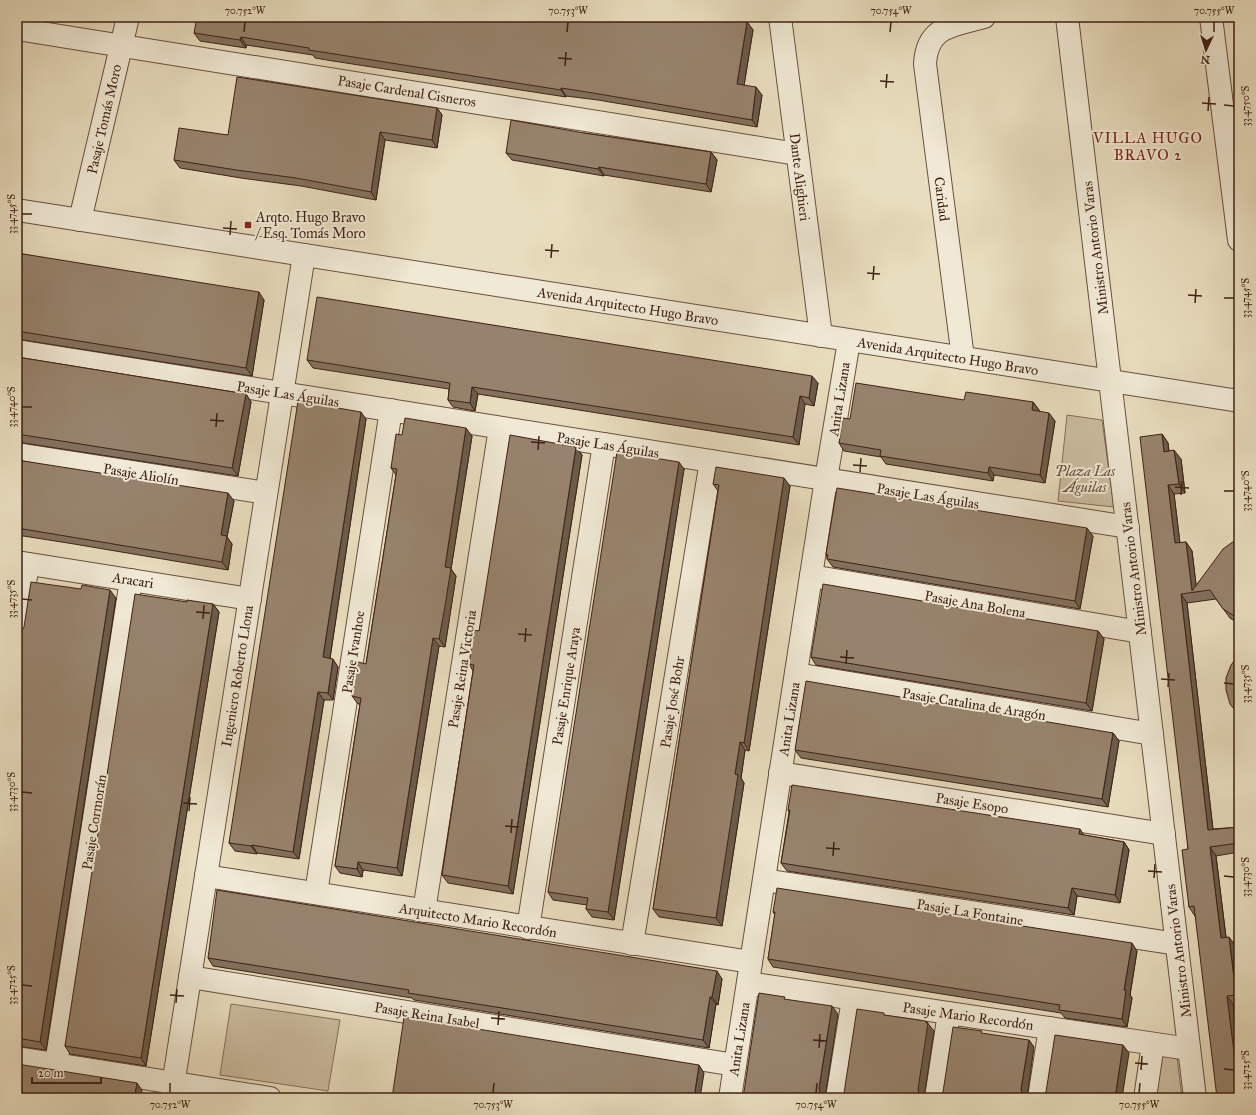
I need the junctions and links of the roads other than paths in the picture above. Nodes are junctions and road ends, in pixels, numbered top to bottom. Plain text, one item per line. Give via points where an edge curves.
1 (128, 17) edge
2 (984, 17) edge
3 (1067, 17) edge
4 (1211, 17) edge
5 (776, 18) edge
6 (17, 29) edge
7 (122, 45) junction
8 (797, 154) junction
9 (17, 210) edge
10 (80, 220) junction
11 (1239, 240) edge
12 (304, 255) junction
13 (821, 336) junction
14 (849, 341) junction
15 (17, 351) edge
16 (963, 358) junction
17 (1111, 381) junction
18 (282, 393) junction
19 (1239, 402) edge
20 (391, 410) junction
21 (500, 428) junction
22 (604, 444) junction
23 (17, 454) edge
24 (711, 461) junction
25 (826, 479) junction
26 (266, 493) junction
27 (1128, 527) junction
28 (22, 563) edge
29 (811, 576) junction
30 (131, 580) junction
31 (250, 599) junction
32 (17, 632) edge
33 (1140, 632) junction
34 (796, 674) junction
35 (1152, 734) junction
36 (780, 773) junction
37 (1164, 834) junction
38 (206, 876) junction
39 (764, 880) junction
40 (316, 893) junction
41 (424, 911) junction
42 (528, 928) junction
43 (632, 944) junction
44 (1177, 944) junction
45 (749, 973) junction
46 (190, 977) junction
47 (853, 999) junction
48 (949, 1013) junction
49 (1050, 1028) junction
50 (1153, 1044) junction
51 (1189, 1049) junction
52 (17, 1058) edge
53 (56, 1064) junction
54 (735, 1065) junction
55 (172, 1090) edge
56 (270, 1098) edge
57 (730, 1098) edge
58 (837, 1098) edge
59 (936, 1098) edge
60 (1039, 1098) edge
61 (1145, 1098) edge
62 (1195, 1098) edge

1 - 7 street, Pasaje Tomás Moro
2 - 16 street, Caridad via 945,28 936,34 930,41 925,64
3 - 17 street, Ministro Antorio Varas
4 - 11 street
5 - 8 street, Dante Alighieri
6 - 7 street, Pasaje Cardenal Cisneros
7 - 8 street, Pasaje Cardenal Cisneros
7 - 10 street, Pasaje Tomás Moro
8 - 13 street, Dante Alighieri
9 - 10 street, Avenida Arquitecto Hugo Bravo
10 - 12 street, Avenida Arquitecto Hugo Bravo
12 - 13 street, Avenida Arquitecto Hugo Bravo
12 - 18 street, Ingeniero Roberto Llona
13 - 14 street, Avenida Arquitecto Hugo Bravo
14 - 16 street, Avenida Arquitecto Hugo Bravo
14 - 25 street, Anita Lizana
15 - 18 street, Pasaje Las Águilas
16 - 17 street, Avenida Arquitecto Hugo Bravo
17 - 19 street, Avenida Arquitecto Hugo Bravo
17 - 27 street, Ministro Antorio Varas
18 - 20 street, Pasaje Las Águilas
18 - 26 street, Ingeniero Roberto Llona
20 - 21 street, Pasaje Las Águilas
20 - 40 street, Pasaje Ivanhoe
21 - 22 street, Pasaje Las Águilas
21 - 41 street, Pasaje Reina Victoria
22 - 24 street, Pasaje Las Águilas
22 - 42 street, Pasaje Enrique Araya
23 - 26 street, Pasaje Aliolín
24 - 25 street, Pasaje Las Águilas
24 - 43 street, Pasaje José Bohr
25 - 27 street, Pasaje Las Águilas
25 - 29 street, Anita Lizana
26 - 31 street, Ingeniero Roberto Llona
27 - 33 street, Ministro Antorio Varas
28 - 30 street, Aracari
28 - 32 street
29 - 33 street, Pasaje Ana Bolena
29 - 34 street, Anita Lizana
30 - 31 street, Aracari
30 - 53 street, Pasaje Cormorán
31 - 38 street, Ingeniero Roberto Llona
33 - 35 street, Ministro Antorio Varas
34 - 35 street, Pasaje Catalina de Aragón
34 - 36 street, Anita Lizana
35 - 37 street, Ministro Antorio Varas
36 - 37 street, Pasaje Esopo
36 - 39 street, Anita Lizana
37 - 44 street, Ministro Antorio Varas
38 - 40 street, Arquitecto Mario Recordón
38 - 46 street, Ingeniero Roberto Llona
39 - 44 street, Pasaje La Fontaine
39 - 45 street, Anita Lizana
40 - 41 street, Arquitecto Mario Recordón
41 - 42 street, Arquitecto Mario Recordón
42 - 43 street, Arquitecto Mario Recordón
43 - 45 street, Arquitecto Mario Recordón
44 - 51 street, Ministro Antorio Varas
45 - 47 street, Pasaje Mario Recordón
45 - 54 street, Anita Lizana
46 - 54 street, Pasaje Reina Isabel
46 - 55 street, Ingeniero Roberto Llona
47 - 48 street, Pasaje Mario Recordón
47 - 58 street
48 - 49 street, Pasaje Mario Recordón
48 - 59 street
49 - 50 street, Pasaje Mario Recordón
49 - 60 street
50 - 51 street, Pasaje Mario Recordón
50 - 61 street
51 - 62 street, Ministro Antorio Varas
52 - 53 street
53 - 55 street
54 - 57 street, Anita Lizana
55 - 56 street

